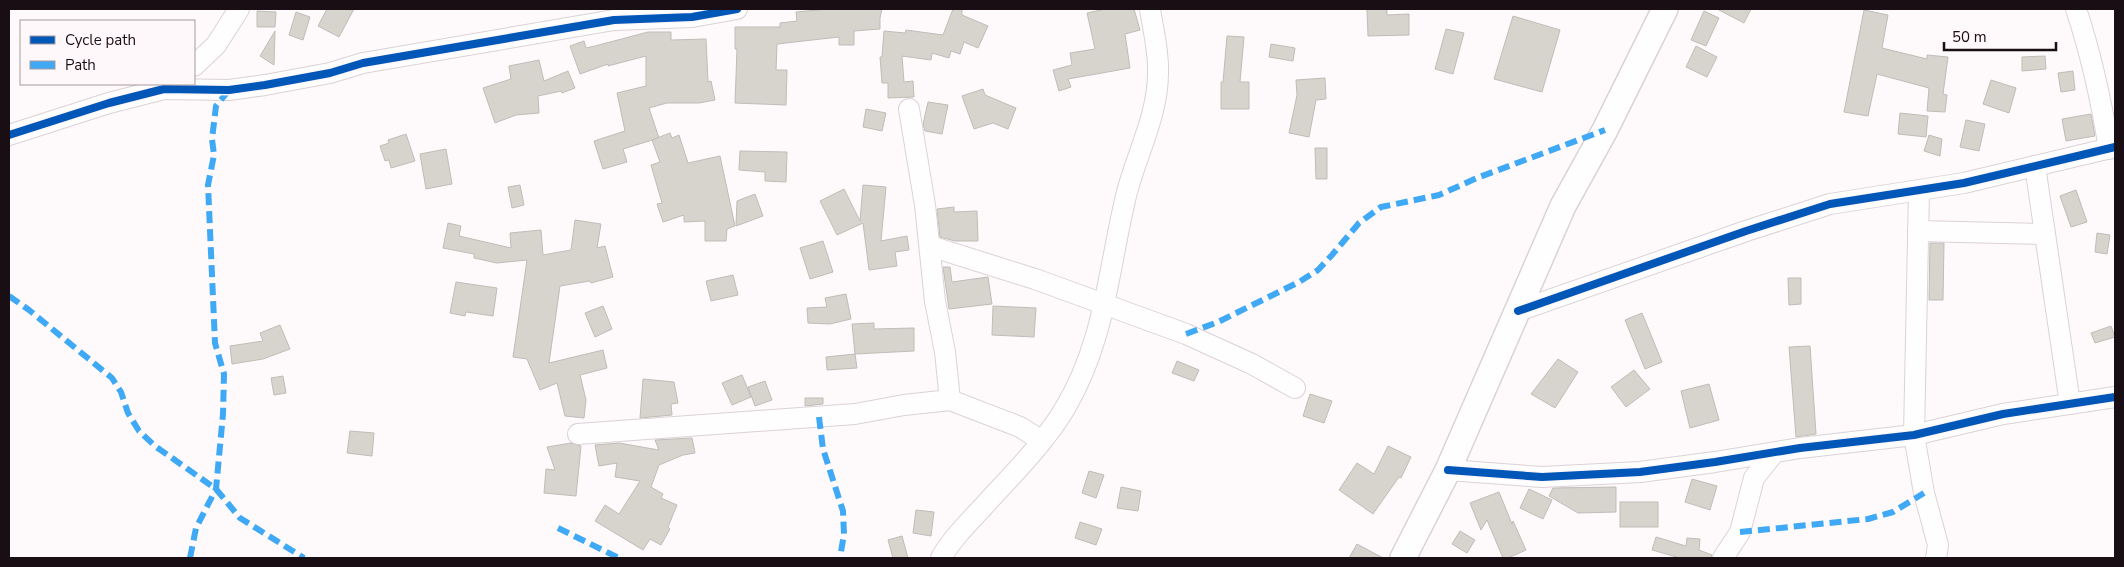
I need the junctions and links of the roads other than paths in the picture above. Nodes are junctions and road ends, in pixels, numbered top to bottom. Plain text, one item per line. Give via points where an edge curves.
1 (239, 9) edge
2 (612, 9) edge
3 (737, 9) edge
4 (1150, 9) edge
5 (1665, 9) edge
6 (2076, 9) edge
7 (594, 24) junction
8 (195, 65) edge
9 (167, 86) edge
10 (908, 109) dead end
11 (9, 136) edge
12 (2112, 148) edge
13 (2035, 166) junction
14 (1920, 190) junction
15 (1918, 231) junction
16 (2045, 234) junction
17 (930, 246) junction
18 (1105, 304) junction
19 (1518, 311) junction
20 (1296, 388) dead end
21 (2113, 399) edge
22 (950, 400) junction
23 (2070, 404) junction
24 (578, 434) dead end
25 (1914, 435) junction
26 (1042, 441) junction
27 (1774, 452) junction
28 (1448, 470) junction
29 (941, 558) edge
30 (1403, 558) edge
31 (1723, 558) edge
32 (1936, 558) edge

1 - 8 street via 216,45
2 - 7 street
3 - 7 street via 692,17 614,20
4 - 18 street via 1158,73 1156,96 1152,119 1126,197
5 - 19 main road via 1563,206
6 - 12 street via 2092,56
7 - 9 street via 362,63 325,74 265,85 229,90
9 - 11 street
10 - 17 street
12 - 13 street
13 - 14 street
13 - 16 street
14 - 15 street
14 - 19 street via 1830,204 1746,230
15 - 16 street
15 - 25 street
16 - 23 street
17 - 18 street
17 - 22 street
18 - 20 street via 1186,334
18 - 26 street via 1082,376
19 - 28 main road
21 - 23 street
22 - 24 street via 855,414
22 - 26 street via 1020,427
23 - 25 street via 2003,414
25 - 27 street
25 - 32 street via 1924,493 1938,545
26 - 29 street
27 - 28 street via 1632,472 1542,477
27 - 31 street via 1754,478 1740,532
28 - 30 main road

